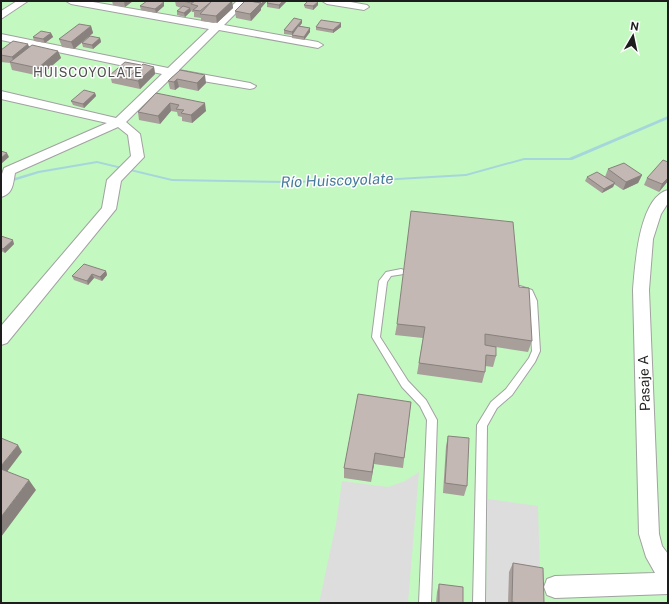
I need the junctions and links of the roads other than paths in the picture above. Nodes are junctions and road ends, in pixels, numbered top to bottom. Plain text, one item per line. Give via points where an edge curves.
1 (23, 1) edge
2 (71, 1) edge
3 (243, 1) edge
4 (327, 1) edge
5 (364, 7) dead end
6 (3, 13) edge
7 (217, 26) junction
8 (1, 37) edge
9 (318, 45) dead end
10 (170, 72) junction
11 (250, 86) dead end
12 (1, 94) edge
13 (119, 122) junction
14 (6, 172) edge
15 (3, 192) edge
16 (668, 194) edge
17 (401, 272) dead end
18 (515, 286) edge
19 (1, 338) edge
20 (668, 573) edge
21 (668, 583) edge
22 (555, 587) dead end
23 (425, 603) edge
24 (479, 603) edge

1 - 6 street
2 - 7 street
3 - 7 street
4 - 5 street
7 - 9 street
7 - 10 street
8 - 10 street
10 - 11 street
10 - 13 street
12 - 13 street
13 - 14 street
13 - 19 street via 134,134 138,158 114,180 109,208
14 - 15 street
16 - 20 street, Pasaje A via 659,202 652,217 643,253 641,290 649,534 653,550
17 - 23 lane via 389,274 383,281 376,337 405,384 423,403 432,420
18 - 24 lane via 529,292 533,301 536,351 509,392 494,406 482,426
21 - 22 street

